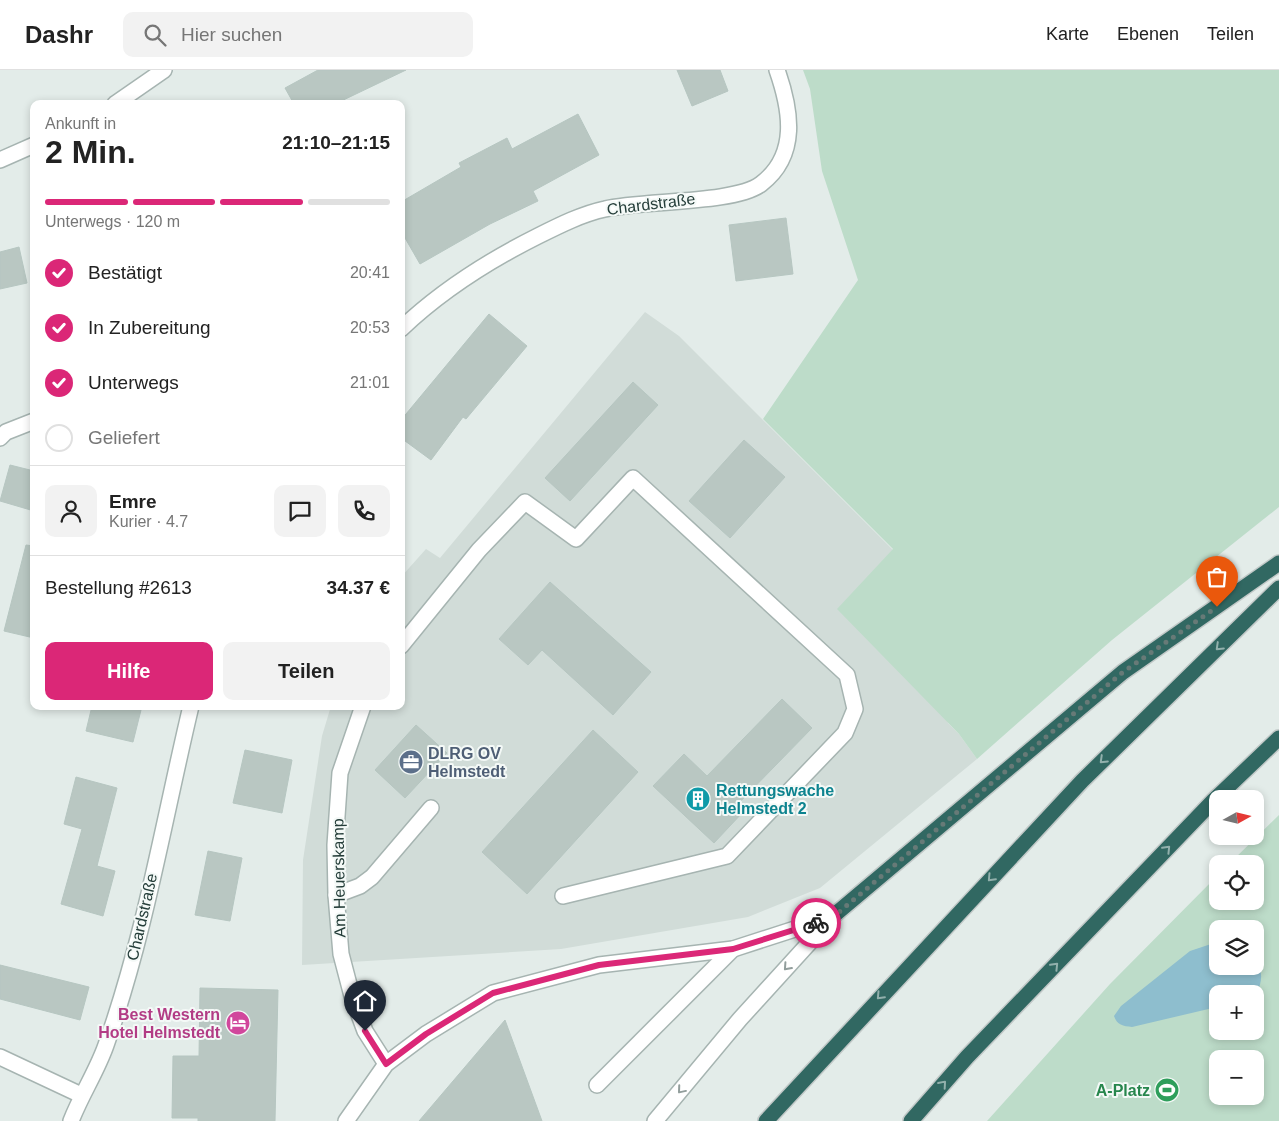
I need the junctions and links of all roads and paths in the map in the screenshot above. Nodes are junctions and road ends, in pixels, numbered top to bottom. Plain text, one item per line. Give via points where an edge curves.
1 (164, 70) edge
2 (779, 76) edge
3 (121, 100) edge
4 (30, 147) edge
5 (0, 160) edge
6 (405, 325) edge
7 (30, 423) edge
8 (0, 438) edge
9 (1279, 563) edge
10 (1279, 588) edge
11 (405, 641) edge
12 (190, 710) edge
13 (362, 710) edge
14 (1279, 738) edge
15 (431, 808) dead end
16 (336, 895) junction
17 (564, 896) dead end
18 (832, 918) junction
19 (733, 949) junction
20 (0, 1058) edge
21 (386, 1064) junction
22 (597, 1086) dead end
23 (81, 1095) junction
24 (71, 1121) edge
25 (346, 1121) edge
26 (655, 1121) edge
27 (766, 1121) edge
28 (911, 1121) edge

1 - 3 street
2 - 6 street, Chardstraße via 789,110 788,135 783,159 759,186 734,195 604,209 567,222 470,273
4 - 5 street
7 - 8 street via 6,432
9 - 18 highway via 1123,672
10 -> 27 highway via 1082,781
11 - 17 street via 479,550 525,502 576,539 633,478 847,675 855,709 845,733 727,856
12 - 23 street, Chardstraße via 137,946 106,1047
13 - 16 street, Am Heuerskamp via 340,774
28 -> 14 highway via 967,1057 1206,808
15 - 16 street via 372,877 360,886
16 - 21 street, Am Heuerskamp via 341,954 352,996 365,1031
18 - 19 street
18 -> 26 street via 740,1019
19 - 21 street via 599,965 493,993 426,1034
19 - 22 street
20 - 23 street
21 - 25 street
23 - 24 street, Chardstraße

